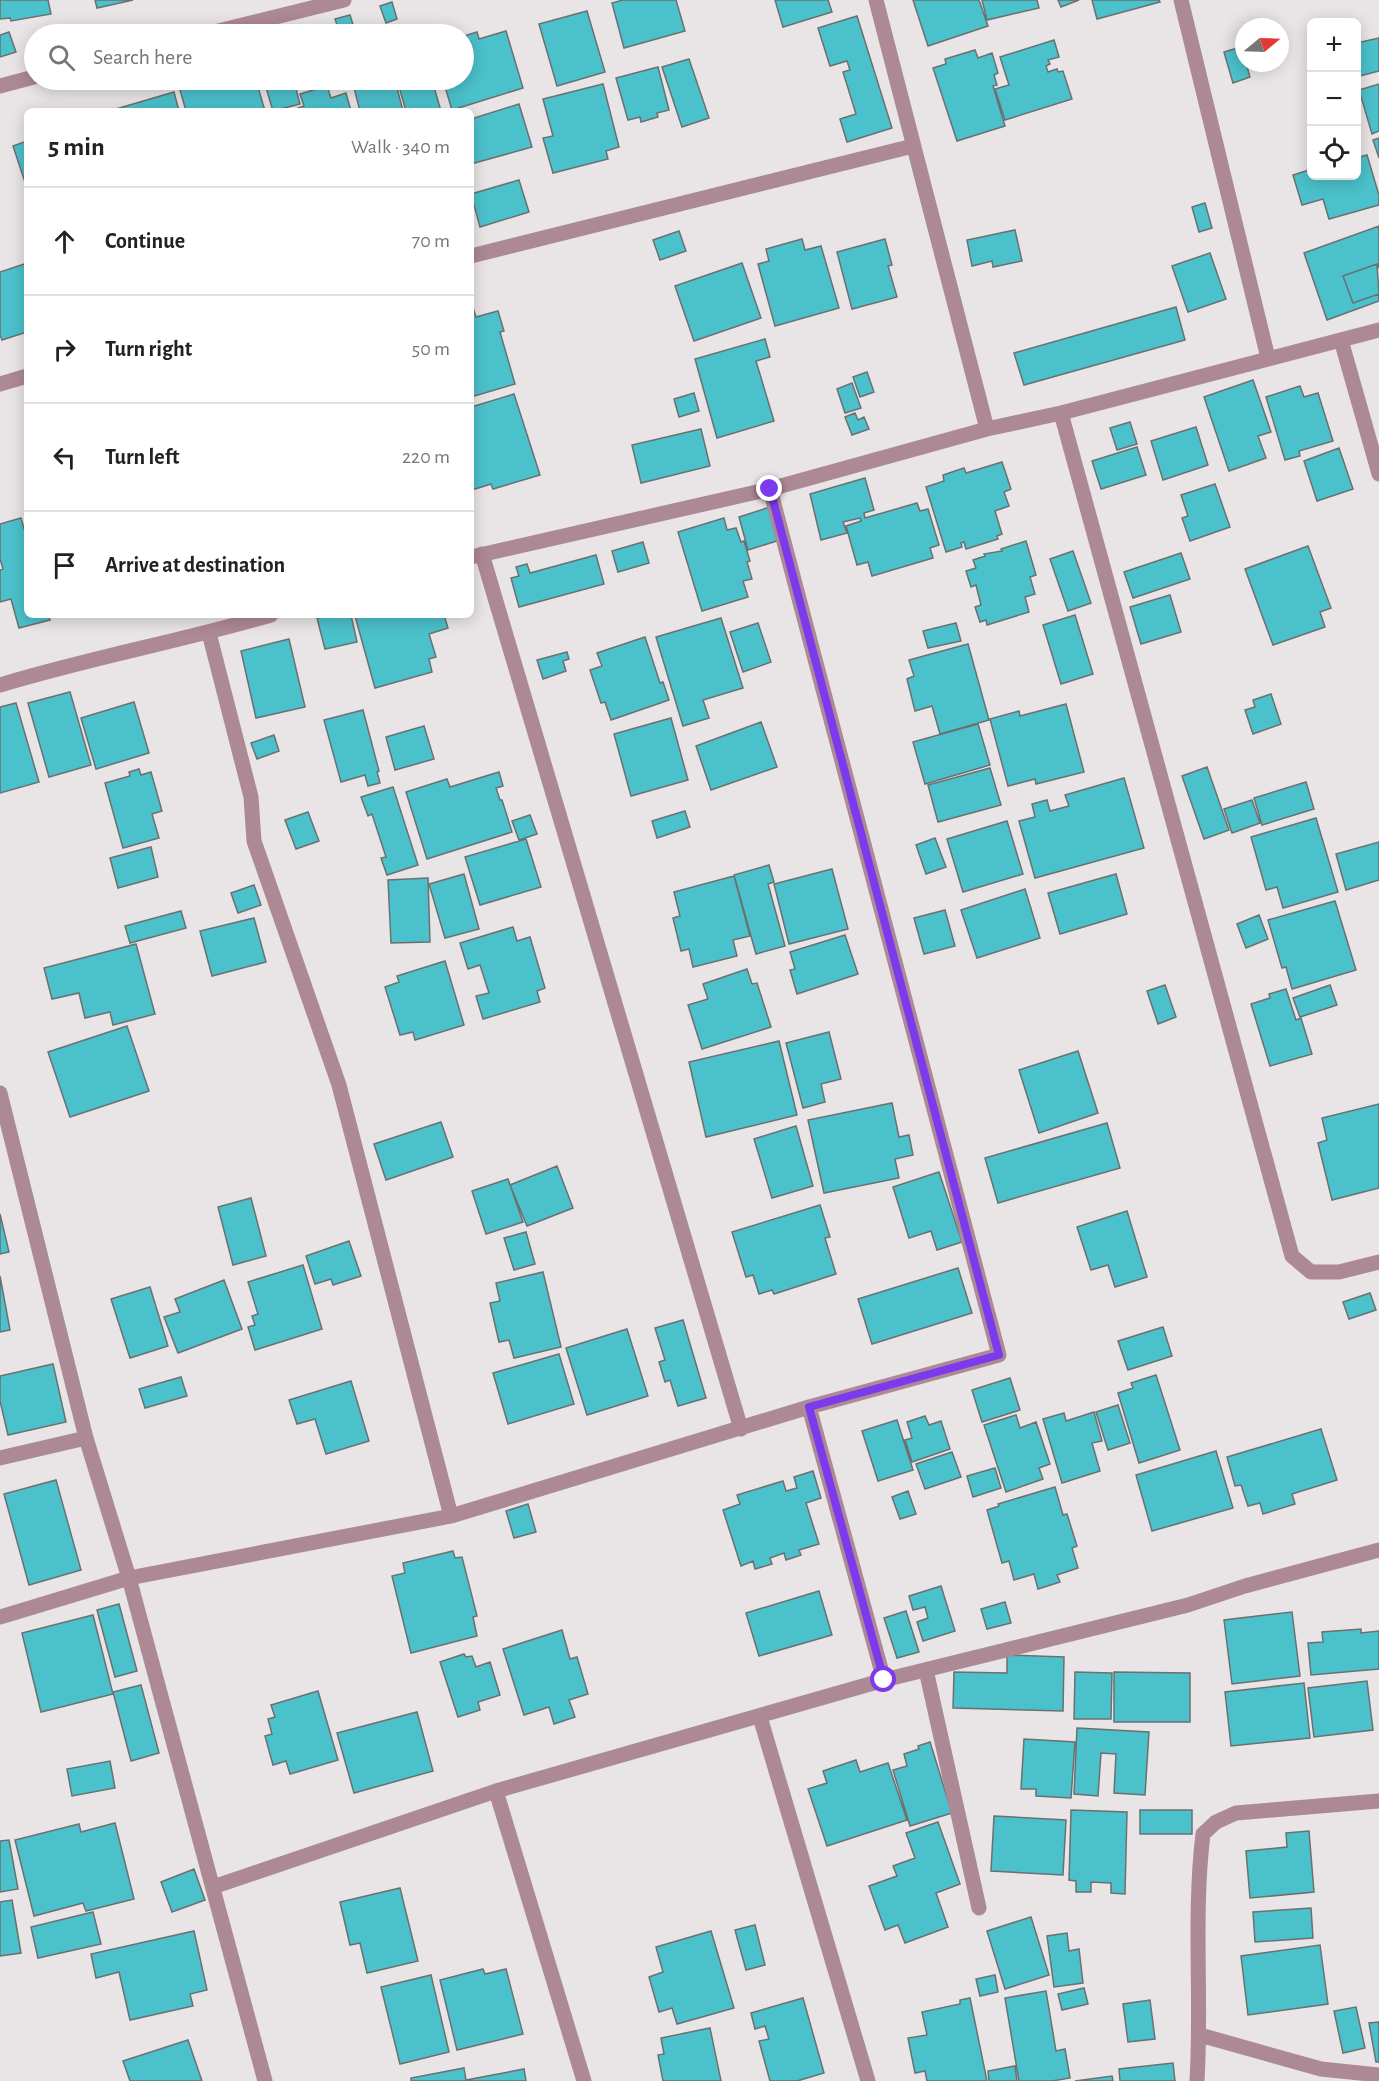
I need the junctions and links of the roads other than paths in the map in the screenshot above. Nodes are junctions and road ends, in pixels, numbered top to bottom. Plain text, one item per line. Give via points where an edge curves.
1 (344, 0) edge
2 (876, 0) edge
3 (1181, 0) edge
4 (247, 24) edge
5 (24, 80) edge
6 (0, 86) edge
7 (913, 146) junction
8 (474, 255) edge
9 (1379, 330) edge
10 (1341, 340) junction
11 (1268, 358) junction
12 (24, 377) edge
13 (0, 384) edge
14 (1061, 413) junction
15 (987, 429) junction
16 (1379, 474) edge
17 (770, 489) junction
18 (476, 555) edge
19 (261, 618) edge
20 (209, 633) junction
21 (0, 685) edge
22 (0, 1093) edge
23 (1379, 1262) edge
24 (809, 1407) junction
25 (741, 1429) junction
26 (86, 1438) junction
27 (0, 1458) edge
28 (451, 1516) junction
29 (1379, 1550) edge
30 (129, 1578) junction
31 (0, 1617) edge
32 (926, 1670) junction
33 (884, 1680) junction
34 (760, 1717) junction
35 (496, 1791) junction
36 (1379, 1801) edge
37 (213, 1887) junction
38 (979, 1908) dead end
39 (1200, 2035) junction
40 (1379, 2075) edge
41 (266, 2081) edge
42 (584, 2081) edge
43 (868, 2081) edge
44 (1197, 2081) edge

1 - 4 street
2 - 7 street
3 - 11 street
5 - 6 street
7 - 8 street
7 - 15 street
9 - 10 street
10 - 11 street
10 - 16 street
11 - 14 street
12 - 13 street
14 - 15 street
14 - 23 street via 1292,1256 1311,1272 1339,1272
15 - 17 street
17 - 18 street
17 - 24 street via 999,1355
18 - 25 street
19 - 20 street
20 - 21 street
20 - 28 street via 251,797 254,841 339,1085
22 - 26 street
24 - 25 street
24 - 33 street
25 - 28 street
26 - 27 street
26 - 30 street
28 - 30 street
29 - 32 street via 1188,1605
30 - 31 street
30 - 37 street
32 - 33 street
32 - 38 street
33 - 34 street
34 - 35 street
34 - 43 street
35 - 37 street
35 - 42 street
36 - 39 street via 1236,1813 1216,1822 1203,1834 1198,1877
37 - 41 street
39 - 40 street via 1321,2069
39 - 44 street

